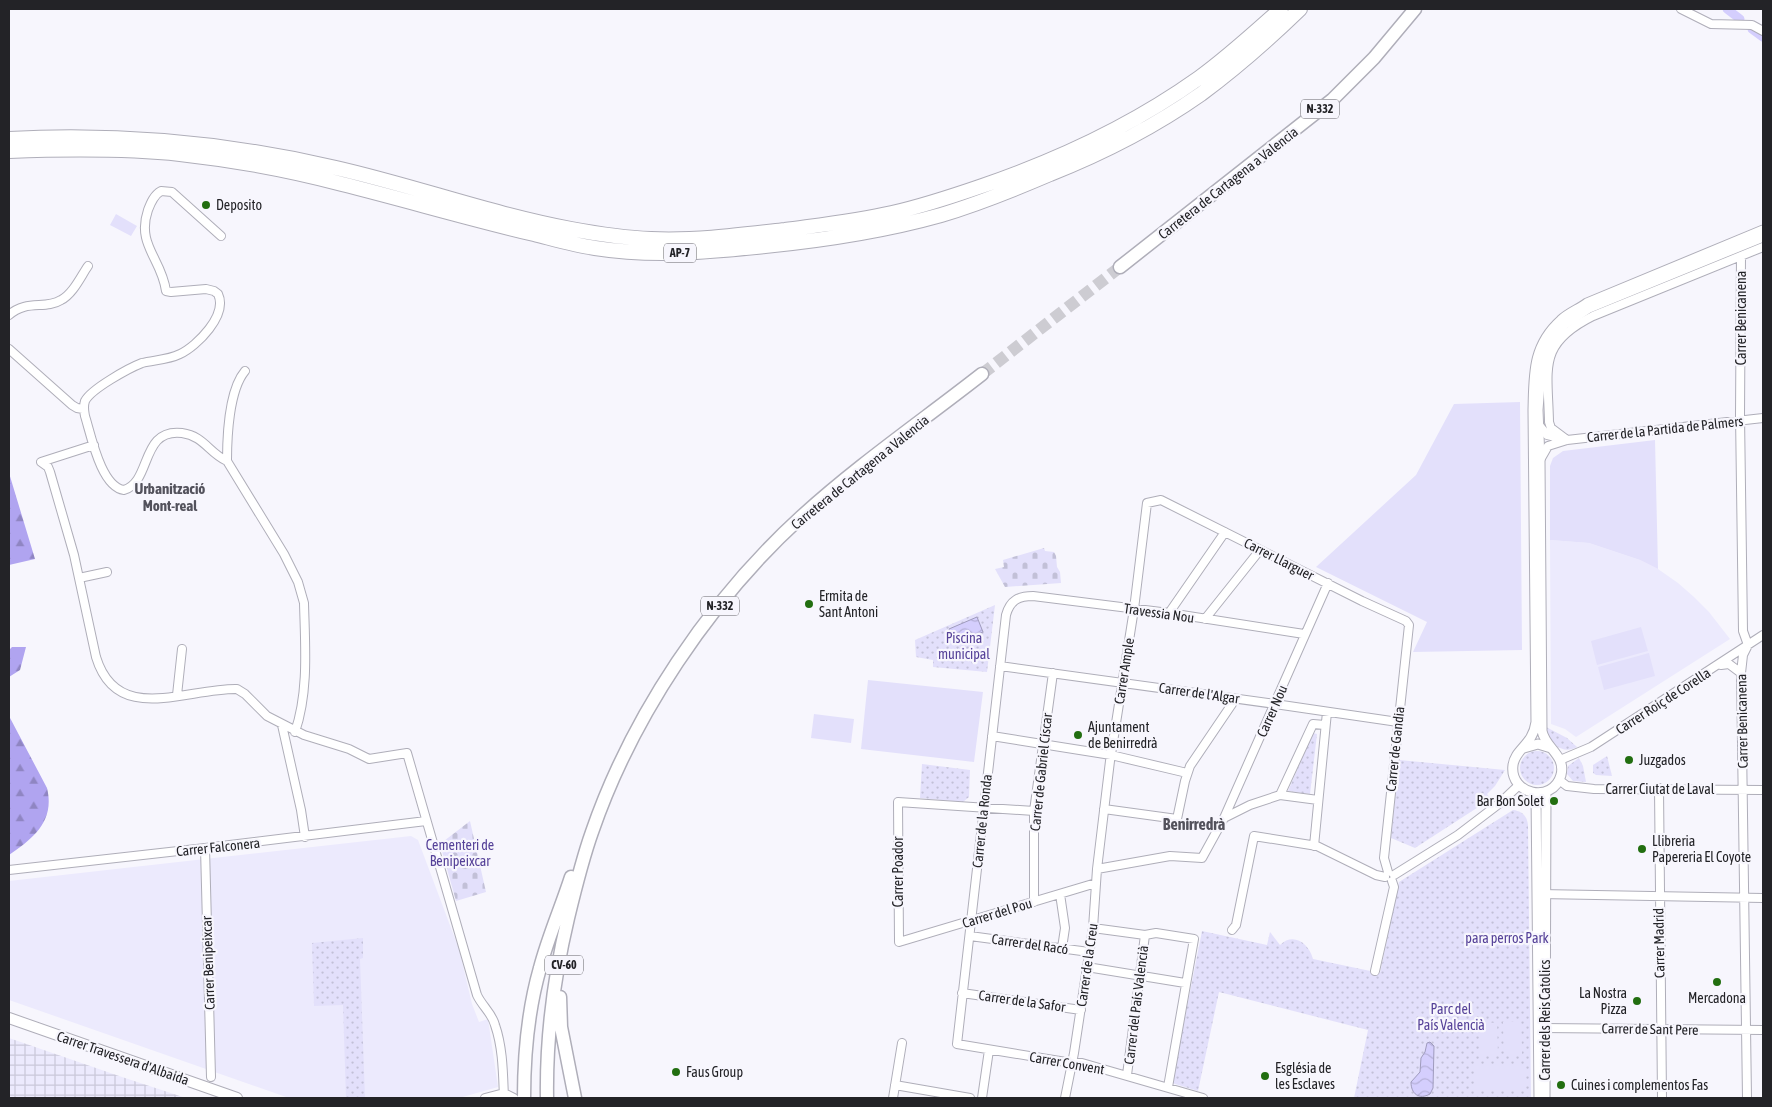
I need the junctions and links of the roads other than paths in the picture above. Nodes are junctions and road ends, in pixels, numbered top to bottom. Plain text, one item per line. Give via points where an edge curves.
1 (1281, 9) edge
2 (1300, 9) edge
3 (1415, 9) edge
4 (1681, 9) edge
5 (1763, 31) edge
6 (9, 139) edge
7 (9, 151) edge
8 (1763, 230) edge
9 (221, 236) dead end
10 (1763, 236) edge
11 (1763, 247) edge
12 (1741, 256) junction
13 (88, 266) dead end
14 (1120, 267) tunnel mouth
15 (9, 315) edge
16 (9, 349) edge
17 (245, 372) dead end
18 (982, 374) tunnel mouth
19 (83, 409) junction
20 (1763, 418) edge
21 (1740, 421) junction
22 (1539, 425) junction
23 (1567, 440) junction
24 (94, 445) junction
25 (1540, 460) junction
26 (227, 461) junction
27 (1147, 502) joint
28 (1225, 532) junction
29 (1260, 550) junction
30 (107, 572) dead end
31 (79, 578) junction
32 (1328, 584) junction
33 (1014, 600) joint
34 (1134, 609) junction
35 (1168, 613) junction
36 (1205, 619) junction
37 (1409, 625) joint
38 (1304, 634) junction
39 (1763, 635) edge
40 (1748, 645) junction
41 (182, 649) dead end
42 (1718, 665) junction
43 (1000, 666) junction
44 (1053, 673) junction
45 (1741, 673) junction
46 (1122, 682) junction
47 (177, 695) junction
48 (1233, 698) junction
49 (1276, 704) junction
50 (1327, 712) junction
51 (1398, 722) junction
52 (282, 725) junction
53 (1324, 725) junction
54 (296, 732) junction
55 (992, 736) junction
56 (1044, 743) junction
57 (1524, 748) junction
58 (1552, 748) junction
59 (1111, 754) junction
60 (1560, 760) junction
61 (1187, 773) junction
62 (1559, 780) junction
63 (1519, 786) junction
64 (1658, 788) junction
65 (1743, 790) junction
66 (1763, 790) edge
67 (1546, 792) junction
68 (1536, 793) junction
69 (1280, 794) junction
70 (1318, 800) junction
71 (984, 809) junction
72 (1104, 809) junction
73 (1034, 811) junction
74 (599, 814) junction
75 (1224, 818) junction
76 (426, 821) junction
77 (592, 832) junction
78 (305, 837) junction
79 (1314, 846) junction
80 (205, 848) junction
81 (1097, 868) junction
82 (9, 870) edge
83 (1392, 875) junction
84 (1096, 883) junction
85 (1060, 894) junction
86 (1541, 894) junction
87 (1659, 896) junction
88 (1744, 898) junction
89 (1763, 898) edge
90 (1034, 902) junction
91 (971, 920) junction
92 (1093, 928) junction
93 (1232, 930) dead end
94 (1145, 935) junction
95 (970, 936) junction
96 (899, 942) joint
97 (1062, 948) junction
98 (1089, 952) junction
99 (1087, 967) junction
100 (1375, 971) dead end
101 (1140, 976) junction
102 (1185, 983) junction
103 (962, 993) junction
104 (1081, 1010) junction
105 (9, 1018) edge
106 (1541, 1028) junction
107 (1661, 1029) junction
108 (1746, 1030) junction
109 (1763, 1030) edge
110 (902, 1043) dead end
111 (957, 1044) joint
112 (989, 1050) junction
113 (1072, 1062) junction
114 (1127, 1075) junction
115 (212, 1077) dead end
116 (895, 1086) junction
117 (1168, 1087) junction
118 (504, 1096) edge
119 (237, 1098) edge
120 (485, 1098) edge
121 (514, 1098) edge
122 (524, 1098) edge
123 (547, 1098) edge
124 (574, 1098) edge
125 (893, 1098) edge
126 (970, 1098) edge
127 (982, 1098) edge
128 (1065, 1098) edge
129 (1203, 1098) edge
130 (1539, 1098) edge
131 (1545, 1098) edge
132 (1662, 1098) edge
133 (1747, 1098) edge

1 - 6 highway, AP-7 via 1228,56 1166,100 1124,125 1055,158 968,191 890,214 753,234 673,239 615,236 537,222 339,168 232,147 130,138
2 - 7 highway, AP-7 via 1232,71 1200,94 1130,138 1085,160 942,214 865,232 800,242 639,254 591,248 341,183 231,161 131,151
3 - 14 highway, Carretera de Cartagena a Valencia / N-332 via 1374,58 1332,100
4 - 5 street via 1711,24 1752,25
8 - 57 street via 1587,303 1561,320 1544,338 1535,368 1533,410 1536,716 1535,730
9 - 19 street via 172,192 161,191 155,196 144,230 166,291 214,291 221,301 220,310 212,324 188,349 177,356 134,367 94,391
10 - 22 street via 1589,308 1565,324 1553,337 1545,354
11 - 12 street
12 - 21 street, Carrer Benicanena
12 - 23 street via 1593,316 1570,329 1558,341 1548,367 1549,422 1551,428
13 - 15 street via 62,300 18,308
16 - 19 street via 72,405
17 - 26 street via 235,393
18 - 74 highway, Carretera de Cartagena a Valencia / N-332 via 835,488 800,518 753,567 672,670 637,730
19 - 24 street
20 - 21 street, Carrer de la Partida de Palmers
21 - 23 street, Carrer de la Partida de Palmers
21 - 40 street, Carrer Benicanena via 1743,631
22 - 23 street, Carrer de la Partida de Palmers via 1547,435
22 - 25 street
23 - 25 street, Carrer de la Partida de Palmers via 1548,446
24 - 26 street via 104,472 112,485 119,489 135,484 149,452 167,434 191,435
24 - 31 street via 41,462 50,472
25 - 58 street via 1542,730
26 - 54 street via 284,554 303,594 304,686
27 - 28 street, Carrer Llarguer via 1161,500
27 - 34 street, Carrer Ample
28 - 29 street, Carrer Llarguer
28 - 35 street
29 - 32 street, Carrer Llarguer
29 - 36 street
30 - 31 street
31 - 47 street via 102,675 119,691 130,696
32 - 37 street, Carrer Llarguer via 1406,620
32 - 38 street, Carrer Nou
33 - 34 street, Travessia Nou via 1033,596
33 - 43 street, Carrer de la Ronda via 1006,615
34 - 35 street, Travessia Nou
34 - 46 street, Carrer Ample
35 - 36 street, Travessia Nou
36 - 38 street, Travessia Nou
37 - 51 street, Carrer de Gandia
38 - 49 street, Carrer Nou
39 - 40 street, Carrer Roiç de Corella
40 - 42 street, Carrer Roiç de Corella
40 - 45 street, Carrer Benicanena
41 - 47 street
42 - 45 street via 1729,664
42 - 60 street, Carrer Roiç de Corella via 1591,747
43 - 44 street, Carrer de l'Algar
43 - 55 street, Carrer de la Ronda
44 - 46 street, Carrer de l'Algar
44 - 56 street, Carrer de Gabriel Císcar
45 - 65 street, Carrer Benicanena
46 - 48 street, Carrer de l'Algar
46 - 59 street, Carrer Ample
47 - 52 street via 237,689
48 - 49 street, Carrer de l'Algar
48 - 61 street
49 - 50 street, Carrer de l'Algar
49 - 75 street, Carrer Nou
50 - 51 street, Carrer de l'Algar
50 - 53 street
51 - 83 street, Carrer de Gandia via 1384,858
52 - 54 street
52 - 78 street
53 - 69 street via 1313,724
53 - 70 street
54 - 76 street via 369,759 407,753
55 - 56 street
55 - 71 street, Carrer de la Ronda
56 - 59 street
56 - 73 street, Carrer de Gabriel Císcar
57 - 58 street via 1538,744
57 - 63 street via 1513,765
58 - 60 street
59 - 61 street
59 - 72 street, Carrer Ample
60 - 62 street via 1562,774
61 - 72 street via 1177,819
62 - 64 street, Carrer Ciutat de Laval via 1567,786 1594,789
62 - 67 street
63 - 68 street
63 - 83 street via 1458,835
64 - 65 street, Carrer Ciutat de Laval
64 - 87 street, Carrer Madrid
65 - 66 street, Carrer Ciutat de Laval
65 - 88 street, Carrer Benicanena
67 - 68 street
67 - 86 street, Carrer dels Reis Catolics
68 - 86 street, Carrer dels Reis Catolics
69 - 70 street
69 - 75 street
70 - 79 street
71 - 73 street
71 - 91 street, Carrer de la Ronda
71 - 96 street, Carrer Poador via 898,802
72 - 81 street, Carrer Ample
73 - 90 street, Carrer de Gabriel Císcar
74 - 77 highway, Carretera de Cartagena a Valencia / N-332
74 - 122 highway via 587,828 540,968 528,1024
75 - 81 street, Carrer Nou via 1202,858 1165,857
76 - 78 street, Carrer Falconera
76 - 118 street via 477,995 495,1025
77 - 123 highway, Carretera de Cartagena a Valencia / N-332 via 555,979
77 - 124 highway, CV-60 via 588,865 563,973 560,1006 563,1046
78 - 80 street, Carrer Falconera
79 - 83 street via 1376,875
79 - 93 street via 1254,836 1236,925
80 - 82 street, Carrer Falconera
80 - 115 street, Carrer Benipeixcar
81 - 84 street, Carrer de la Creu
83 - 100 street, Carrer de Gandia via 1394,887
84 - 85 street, Carrer del Pou
84 - 92 street, Carrer de la Creu
85 - 90 street, Carrer del Pou
85 - 97 street via 1066,928
86 - 87 street
86 - 106 street, Carrer dels Reis Catolics
87 - 88 street
87 - 107 street, Carrer Madrid
88 - 89 street
88 - 108 street, Carrer Benicanena
90 - 91 street, Carrer del Pou
91 - 95 street, Carrer de la Ronda
91 - 96 street, Carrer del Pou
92 - 94 street
92 - 98 street, Carrer de la Creu
94 - 101 street, Carrer del País Valencià
94 - 102 street via 1156,933 1194,939
95 - 97 street, Carrer del Racó
95 - 103 street, Carrer de la Ronda
97 - 98 street, Carrer del Racó
98 - 99 street, Carrer de la Creu
99 - 101 street
99 - 104 street, Carrer de la Creu
101 - 102 street
101 - 114 street, Carrer del País Valencià
102 - 117 street
103 - 104 street, Carrer de la Safor
103 - 111 street, Carrer de la Ronda
104 - 113 street, Carrer de la Creu
105 - 119 main road, Carrer Travessera d'Albaida
106 - 107 street, Carrer de Sant Pere
106 - 130 street, Carrer dels Reis Catolics
106 - 131 street, Carrer dels Reis Catolics
107 - 108 street, Carrer de Sant Pere
107 - 132 street, Carrer Madrid
108 - 109 street, Carrer de Sant Pere
108 - 133 street, Carrer Benicanena
110 - 116 street
111 - 112 street, Carrer Convent
112 - 113 street, Carrer Convent
112 - 127 street
113 - 114 street, Carrer Convent
113 - 128 street, Carrer de la Creu
114 - 117 street, Carrer Convent
116 - 125 street
116 - 126 street
117 - 129 street, Carrer Convent
118 - 120 street
118 - 121 street

